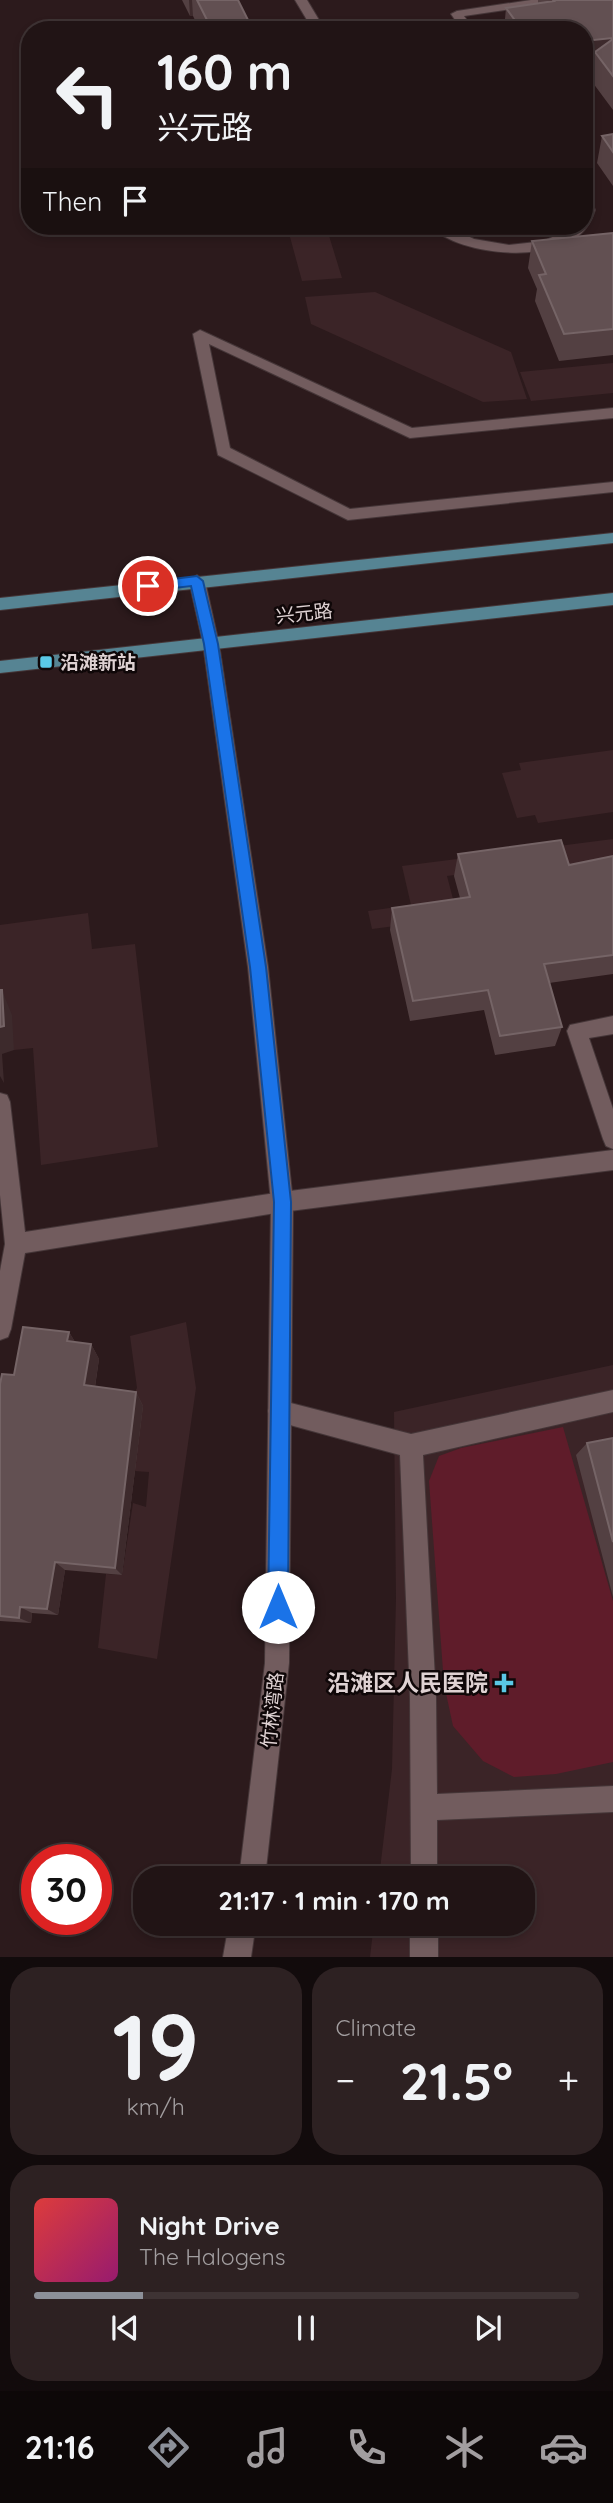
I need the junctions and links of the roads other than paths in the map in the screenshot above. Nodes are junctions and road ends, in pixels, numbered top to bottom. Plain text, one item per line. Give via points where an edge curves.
1 (301, 0) edge
2 (554, 0) edge
3 (313, 21) edge
4 (461, 21) edge
5 (450, 235) edge
6 (570, 235) edge
7 (613, 413) edge
8 (613, 487) edge
9 (613, 538) edge
10 (197, 581) junction
11 (613, 598) edge
12 (0, 604) edge
13 (211, 644) junction
14 (0, 667) edge
15 (613, 1025) edge
16 (0, 1102) edge
17 (613, 1139) edge
18 (613, 1160) edge
19 (282, 1202) junction
20 (16, 1244) junction
21 (0, 1329) edge
22 (613, 1401) edge
23 (279, 1411) junction
24 (411, 1446) junction
25 (613, 1799) edge
26 (424, 1808) junction
27 (253, 1866) edge
28 (424, 1866) edge
29 (241, 1936) edge
30 (424, 1936) edge
31 (237, 1957) edge
32 (424, 1957) edge

1 - 3 street
2 - 4 street via 454,11
5 - 6 street via 461,242 502,249
7 - 8 street via 410,433 200,334 223,451 348,514
9 - 10 main road
10 - 12 main road
10 - 13 street, 竹林湾路
11 - 13 main road, 兴元路
13 - 14 main road, 兴元路
13 - 19 street, 竹林湾路 via 258,967
15 - 17 street via 577,1031
16 - 20 street
18 - 19 street
19 - 20 street
19 - 23 street, 竹林湾路
20 - 21 street
22 - 24 street
23 - 24 street
23 - 27 street, 竹林湾路 via 278,1663
24 - 26 street
25 - 26 street
26 - 28 street
29 - 31 street
30 - 32 street

